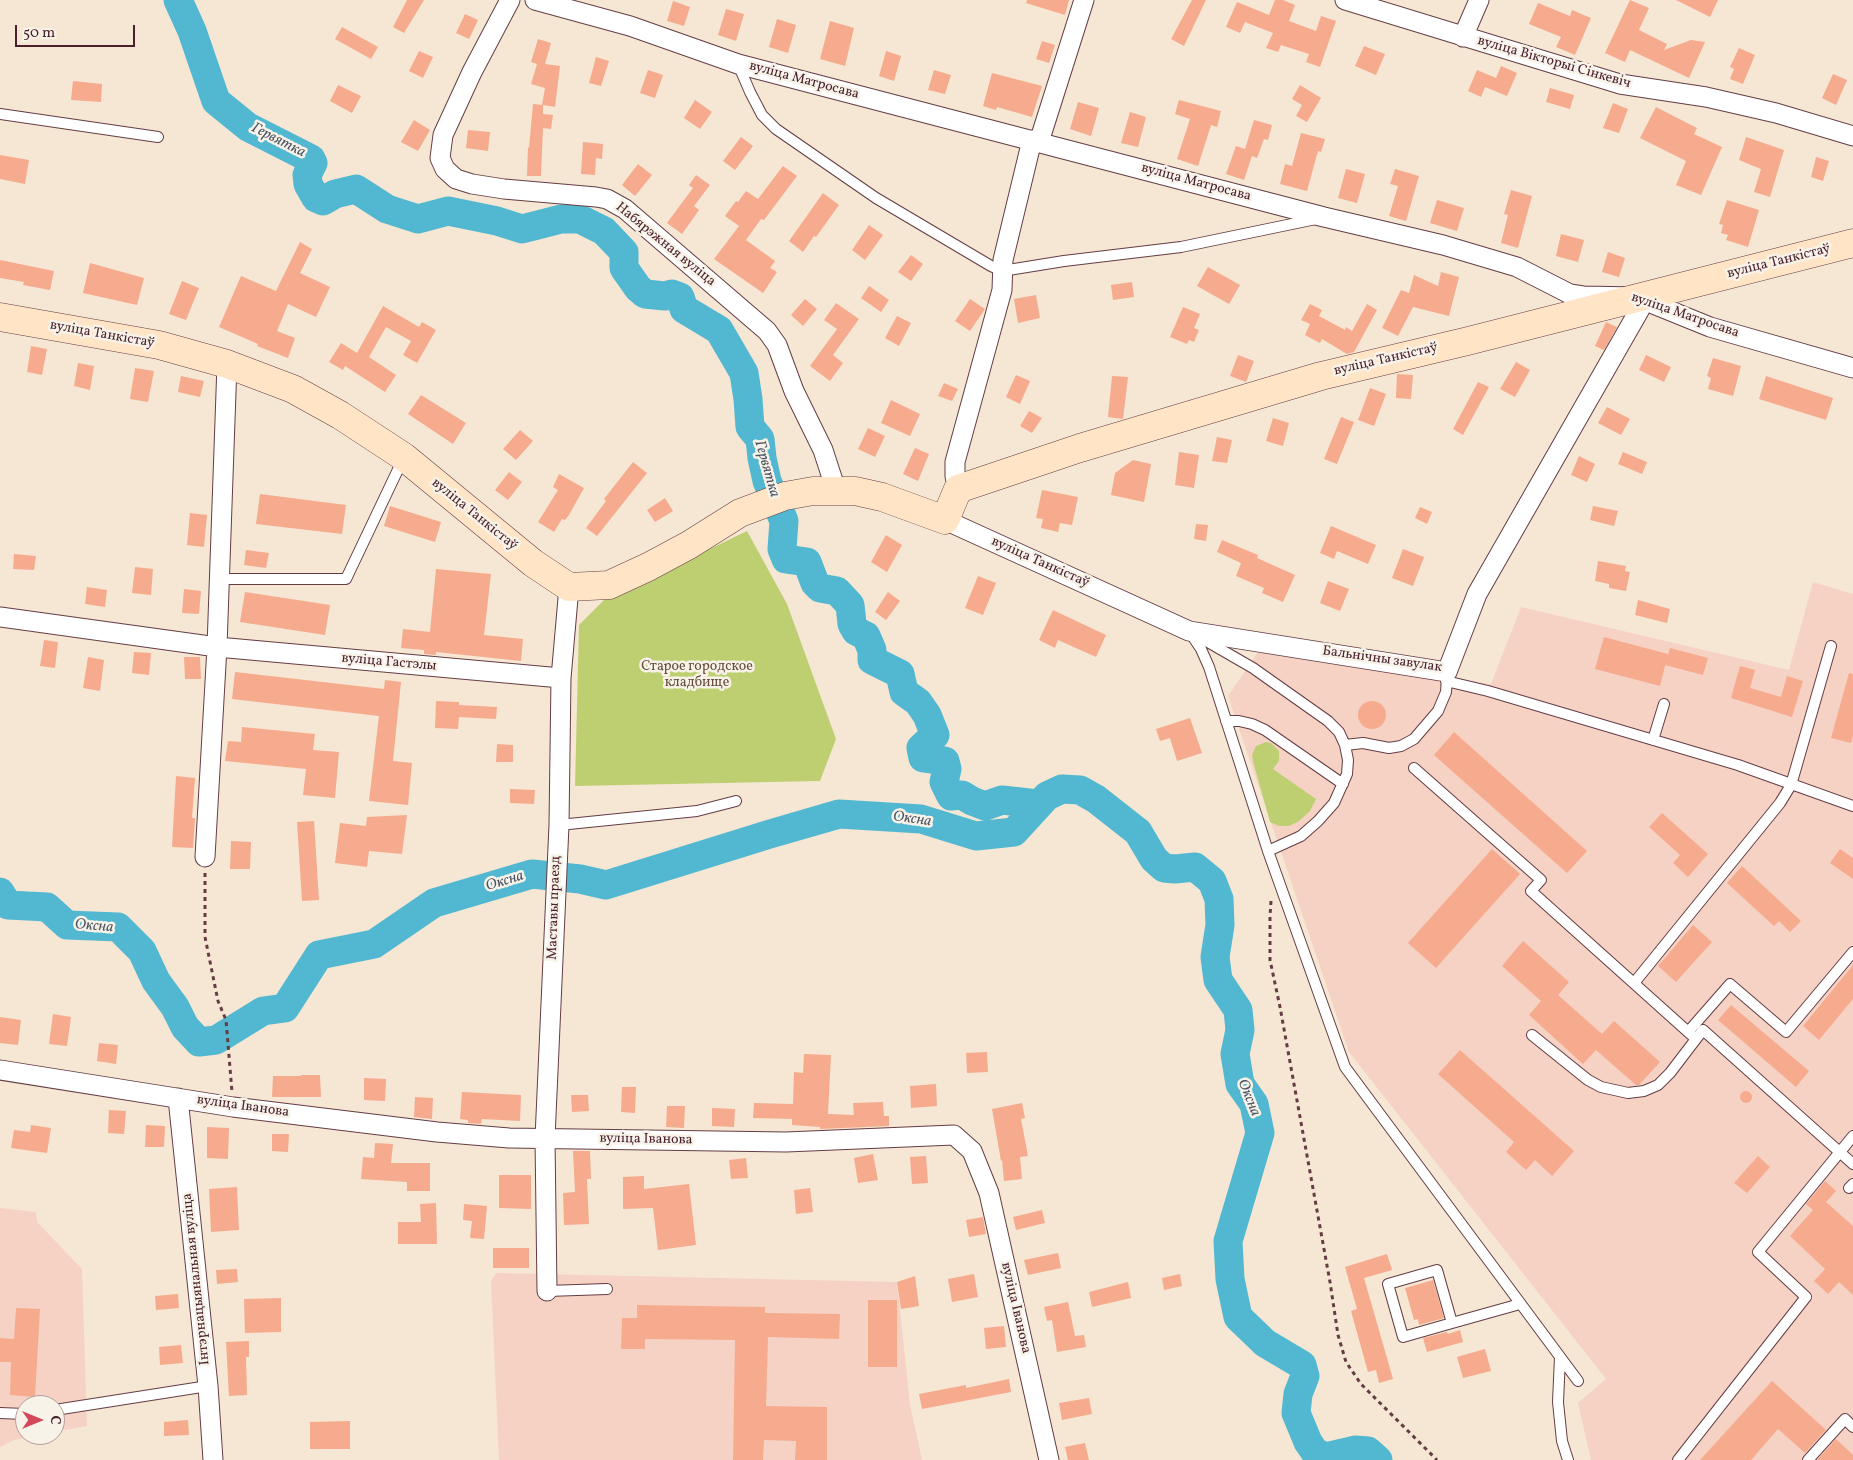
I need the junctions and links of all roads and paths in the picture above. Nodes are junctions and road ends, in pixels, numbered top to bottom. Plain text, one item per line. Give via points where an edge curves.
1 (510, 0) edge
2 (535, 0) edge
3 (1084, 0) edge
4 (1345, 0) edge
5 (1479, 0) edge
6 (1464, 37) junction
7 (738, 64) junction
8 (0, 114) edge
9 (1853, 136) edge
10 (158, 137) dead end
11 (1036, 141) junction
12 (1324, 217) junction
13 (1853, 243) edge
14 (1002, 271) junction
15 (1636, 297) junction
16 (0, 318) edge
17 (227, 364) junction
18 (1853, 368) edge
19 (404, 458) junction
20 (958, 489) junction
21 (836, 490) junction
22 (945, 520) junction
23 (220, 580) junction
24 (569, 587) junction
25 (0, 617) edge
26 (1189, 631) junction
27 (1831, 646) dead end
28 (217, 648) junction
29 (1447, 676) junction
30 (561, 678) junction
31 (1664, 704) dead end
32 (1226, 721) junction
33 (1653, 740) junction
34 (1345, 745) junction
35 (1414, 768) dead end
36 (1344, 784) junction
37 (1791, 785) junction
38 (736, 801) dead end
39 (1853, 806) edge
40 (559, 825) junction
41 (1268, 851) junction
42 (205, 857) joint
43 (1275, 870) junction
44 (1853, 952) edge
45 (1634, 983) junction
46 (1532, 1035) dead end
47 (1692, 1036) junction
48 (0, 1070) edge
49 (178, 1098) junction
50 (233, 1107) junction
51 (1853, 1136) edge
52 (545, 1138) junction
53 (1840, 1152) junction
54 (1853, 1164) edge
55 (607, 1289) dead end
56 (547, 1291) joint
57 (1520, 1304) junction
58 (1452, 1323) junction
59 (1560, 1357) junction
60 (1578, 1381) dead end
61 (208, 1386) junction
62 (65, 1408) edge
63 (0, 1413) edge
64 (15, 1414) edge
65 (1853, 1427) edge
66 (213, 1460) edge
67 (1049, 1460) edge
68 (1437, 1460) edge
69 (1568, 1460) edge
70 (1678, 1460) edge
71 (1808, 1460) edge

1 - 21 street, Набярэжная вуліца via 443,135 440,158 445,170 472,184 596,196 625,209 767,331 777,345 794,391 823,450
2 - 7 street, вуліца Матросава via 630,26
3 - 11 street
4 - 6 street, вуліца Вікторыі Сінкевіч
5 - 6 street
6 - 9 street, вуліца Вікторыі Сінкевіч via 1620,84 1706,97
7 - 11 street, вуліца Матросава
7 - 14 lane via 762,115 776,129 876,198
8 - 10 lane
11 - 12 street, вуліца Матросава
11 - 14 street
12 - 14 lane via 1181,247
12 - 15 street, вуліца Матросава via 1498,261 1570,294
13 - 15 street, вуліца Танкістаў
14 - 20 street via 1002,290 955,462
15 - 18 street, вуліца Матросава via 1710,327
15 - 20 street, вуліца Танкістаў via 1321,376 1080,448
15 - 29 street, Бальнічны завулак via 1640,309 1477,594
16 - 17 street, вуліца Танкістаў via 159,345
17 - 19 street, вуліца Танкістаў via 293,389 340,415
17 - 23 street
19 - 23 lane via 346,579
19 - 24 street, вуліца Танкістаў via 533,563
20 - 22 street
21 - 22 street, вуліца Танкістаў via 882,497
21 - 24 street, вуліца Танкістаў via 785,496 740,513 648,568 610,585
22 - 26 street, вуліца Танкістаў
23 - 28 street
24 - 30 street, Маставы праезд
25 - 28 street, вуліца Гастэлы
26 - 29 street, Бальнічны завулак
26 - 32 lane via 1209,666
26 - 34 lane via 1253,668 1328,721 1339,732
27 - 37 lane
28 - 30 street, вуліца Гастэлы
28 - 42 street
29 - 33 lane
29 - 34 lane via 1446,692 1438,711 1414,740 1388,748 1363,743
30 - 40 street, Маставы праезд
31 - 33 lane
32 - 36 lane via 1252,724 1265,730
32 - 41 lane
33 - 37 lane via 1738,765
34 - 36 lane via 1348,774
35 - 45 lane via 1541,880 1531,891
36 - 41 lane via 1334,803 1301,836
37 - 39 lane
37 - 45 lane via 1780,803
38 - 40 lane via 698,811
40 - 52 street, Маставы праезд
41 - 43 lane
42 - 50 path via 205,937 218,1001 226,1020
43 - 57 lane via 1345,1067
43 - 68 path via 1270,960 1338,1335 1346,1362 1361,1384
44 - 47 lane via 1786,1032 1730,984
45 - 47 lane
46 - 47 lane via 1588,1080 1601,1087 1628,1093 1658,1085 1670,1073
47 - 53 lane via 1703,1030
48 - 49 street, вуліца Іванова
49 - 50 street, вуліца Іванова
49 - 61 street, Інтэрнацыянальная вуліца
50 - 52 street, вуліца Іванова via 437,1132
51 - 53 lane
52 - 56 street, Маставы праезд
52 - 67 street, вуліца Іванова via 786,1142 954,1135 972,1151 989,1193
53 - 54 lane
53 - 70 lane via 1758,1252 1806,1297
55 - 56 lane
57 - 58 lane
57 - 59 lane
58 - 58 lane via 1403,1337 1388,1284 1437,1270
59 - 60 lane
59 - 69 lane via 1558,1402 1562,1441
61 - 62 lane
61 - 66 street, Інтэрнацыянальная вуліца
63 - 64 lane
65 - 71 lane via 1845,1419

